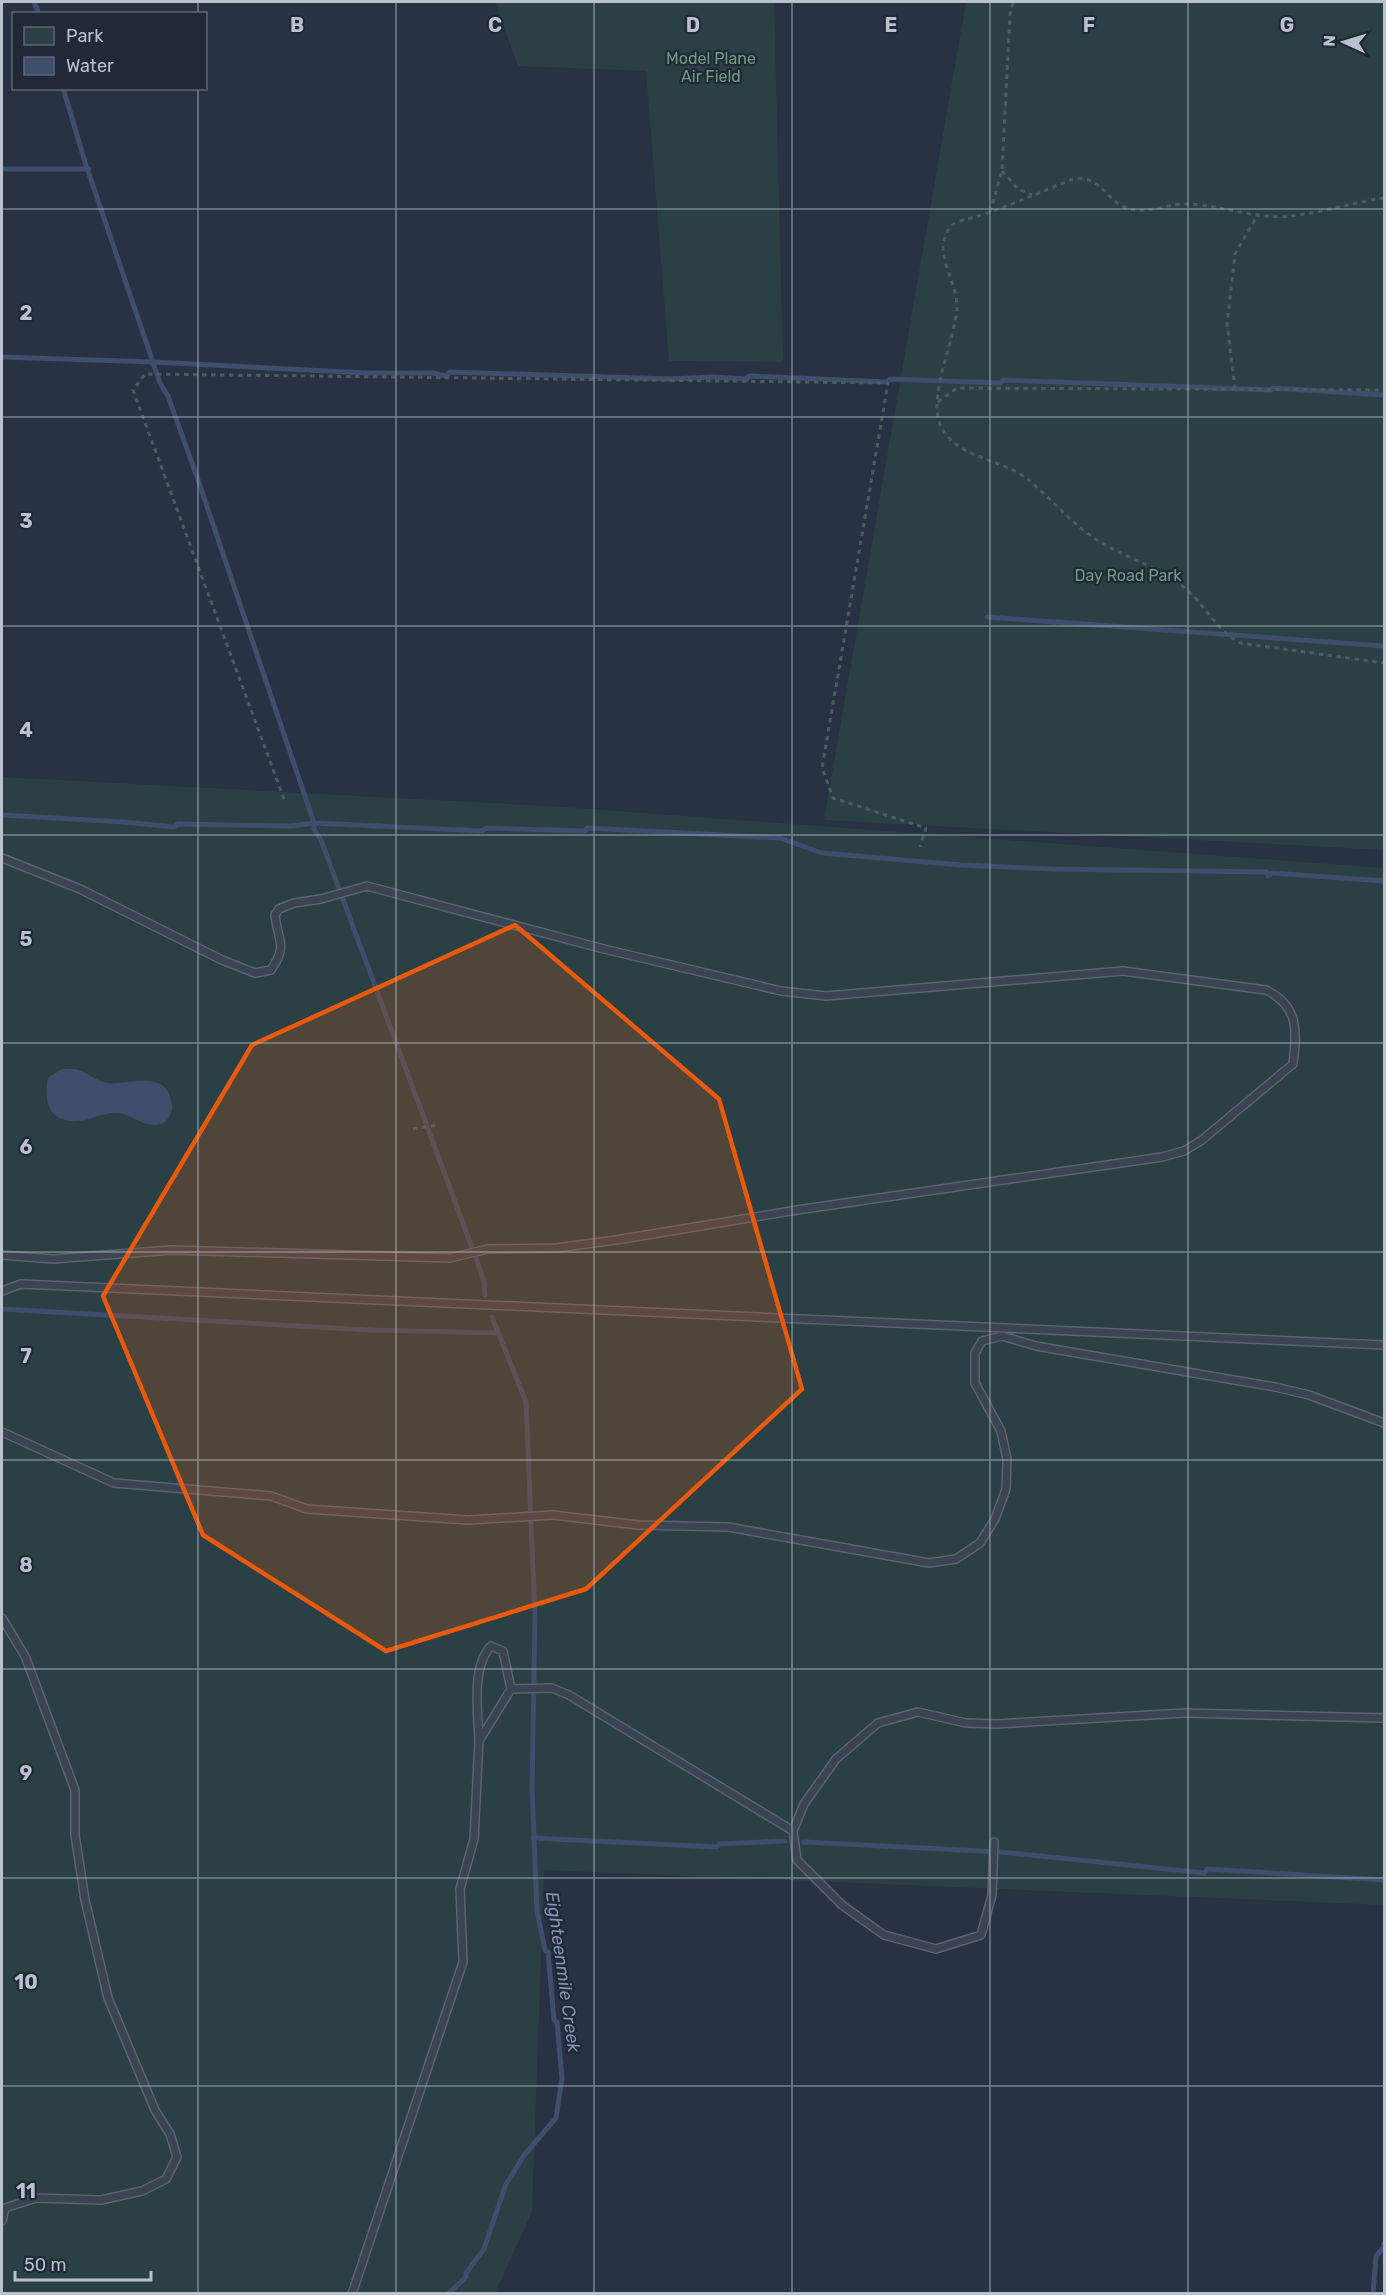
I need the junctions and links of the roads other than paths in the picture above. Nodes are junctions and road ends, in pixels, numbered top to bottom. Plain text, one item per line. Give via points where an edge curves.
1 (2, 858) edge
2 (2, 1255) edge
3 (2, 1291) edge
4 (1384, 1345) edge
5 (1384, 1423) edge
6 (2, 1432) edge
7 (2, 1618) edge
8 (512, 1689) junction
9 (1384, 1718) edge
10 (479, 1741) junction
11 (794, 1831) junction
12 (994, 1842) dead end
13 (2, 2221) edge
14 (352, 2294) edge

1 - 2 lane via 80,889 255,973 271,970 281,955 275,915 279,909 367,886 782,991 826,996 869,994 1123,971 1266,990 1281,998 1295,1026 1293,1064 1202,1140 1184,1151 1162,1157 557,1248 485,1249 450,1258 172,1250 53,1259
3 - 4 lane via 21,1284
5 - 6 lane via 1309,1395 1275,1387 1036,1346 1002,1336 982,1341 975,1353 975,1383 1002,1431 1007,1459 1006,1489 995,1519 980,1543 956,1558 929,1563 728,1527 638,1525 548,1515 468,1520 307,1509 271,1496 114,1483
7 - 13 lane via 25,1656 75,1790 75,1835 85,1900 108,1998 177,2157 166,2179 142,2191 101,2200 36,2198 5,2208
8 - 10 lane
8 - 10 lane via 503,1651 491,1646 483,1655 477,1691
8 - 11 lane via 552,1688 569,1695
9 - 11 lane via 1185,1713 996,1724 966,1723 918,1712 878,1723 836,1759 804,1804
10 - 14 lane via 474,1839 460,1888 464,1962
11 - 12 lane via 797,1860 842,1905 884,1935 936,1949 981,1935 992,1895

